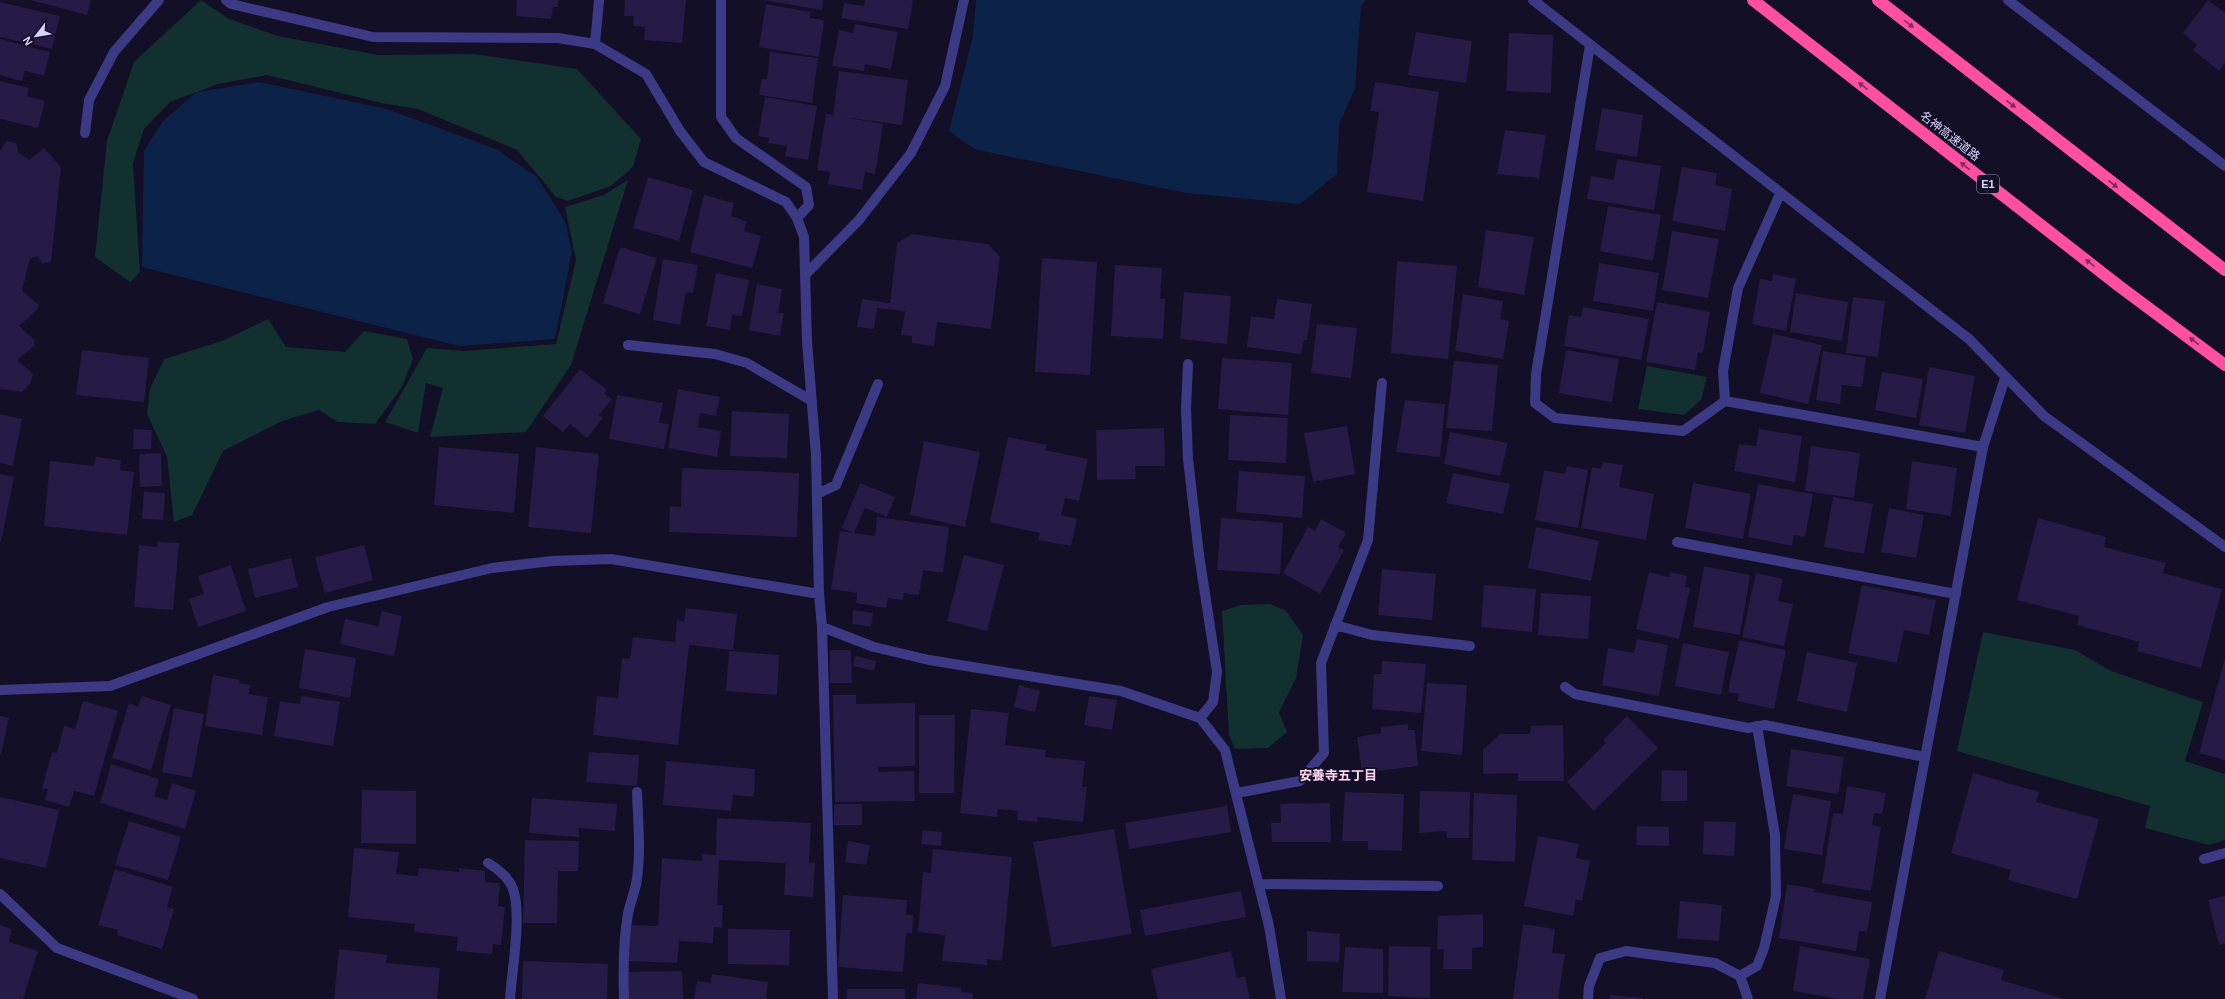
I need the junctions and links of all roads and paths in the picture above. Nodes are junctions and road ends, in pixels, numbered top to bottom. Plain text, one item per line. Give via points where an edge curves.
1 (159, 0) edge
2 (226, 0) edge
3 (598, 0) edge
4 (721, 0) edge
5 (964, 0) edge
6 (1533, 0) edge
7 (1753, 0) edge
8 (1878, 0) edge
9 (2008, 0) edge
10 (595, 44) junction
11 (1590, 45) junction
12 (86, 133) dead end
13 (2225, 166) edge
14 (1780, 194) junction
15 (796, 218) junction
16 (2225, 270) edge
17 (804, 275) junction
18 (628, 345) dead end
19 (1188, 364) dead end
20 (2225, 365) edge
21 (2005, 378) junction
22 (1382, 383) dead end
23 (878, 384) dead end
24 (812, 401) junction
25 (1725, 401) junction
26 (1983, 447) junction
27 (817, 494) junction
28 (1677, 542) dead end
29 (2225, 547) edge
30 (819, 594) junction
31 (1956, 594) junction
32 (1335, 626) junction
33 (822, 627) junction
34 (1470, 646) dead end
35 (1565, 687) dead end
36 (0, 690) edge
37 (1200, 718) junction
38 (1757, 726) junction
39 (1924, 756) junction
40 (637, 792) dead end
41 (1237, 793) junction
42 (2225, 853) edge
43 (2204, 859) dead end
44 (488, 863) dead end
45 (1260, 884) junction
46 (1438, 886) dead end
47 (0, 894) edge
48 (1740, 976) junction
49 (193, 999) edge
50 (510, 999) edge
51 (624, 999) edge
52 (833, 999) edge
53 (1281, 999) edge
54 (1588, 999) edge
55 (1748, 999) edge
56 (1880, 999) edge

1 - 12 street via 114,52 89,100
2 - 10 street via 231,4 373,37 558,38
3 - 10 street
4 - 15 street via 721,117 736,138 806,187 809,205
5 - 17 street via 944,86 911,153 858,220
6 - 11 street
20 -> 7 highway, 名神高速道路 / E1 via 2119,286
8 -> 16 highway
9 - 13 street
10 - 15 street via 646,74 680,130 704,162 786,202
11 - 14 street
11 - 25 street via 1538,366 1535,403 1555,418 1684,430
14 - 21 street via 1969,339
14 - 25 street via 1738,288 1723,371
15 - 17 street via 804,237
17 - 24 street
18 - 24 street via 715,354 748,363
19 - 37 street via 1188,459 1199,555 1217,672 1213,702
21 - 26 street
21 - 29 street via 2044,416
22 - 32 street via 1368,540
23 - 27 street via 836,485
24 - 27 street
25 - 26 street
26 - 31 street
27 - 30 street
28 - 31 street
30 - 33 street
30 - 36 street via 611,559 507,566 328,607 110,686
31 - 39 street
32 - 34 street via 1372,635
32 - 41 street via 1321,663 1324,752 1300,781
33 - 37 street via 874,647 929,660 1121,691
33 - 52 street
35 - 38 street via 1575,694 1748,728
37 - 41 street via 1225,750
38 - 39 street via 1765,725
38 - 48 street via 1775,835 1776,896 1764,948 1757,966
39 - 56 street
40 - 51 street via 640,849 637,879 625,936
41 - 45 street
42 - 43 street
44 - 50 street via 498,868 513,887 518,910
45 - 46 street
45 - 53 street
47 - 49 street via 57,948
48 - 54 street via 1715,963 1626,951 1600,958 1589,986
48 - 55 street

